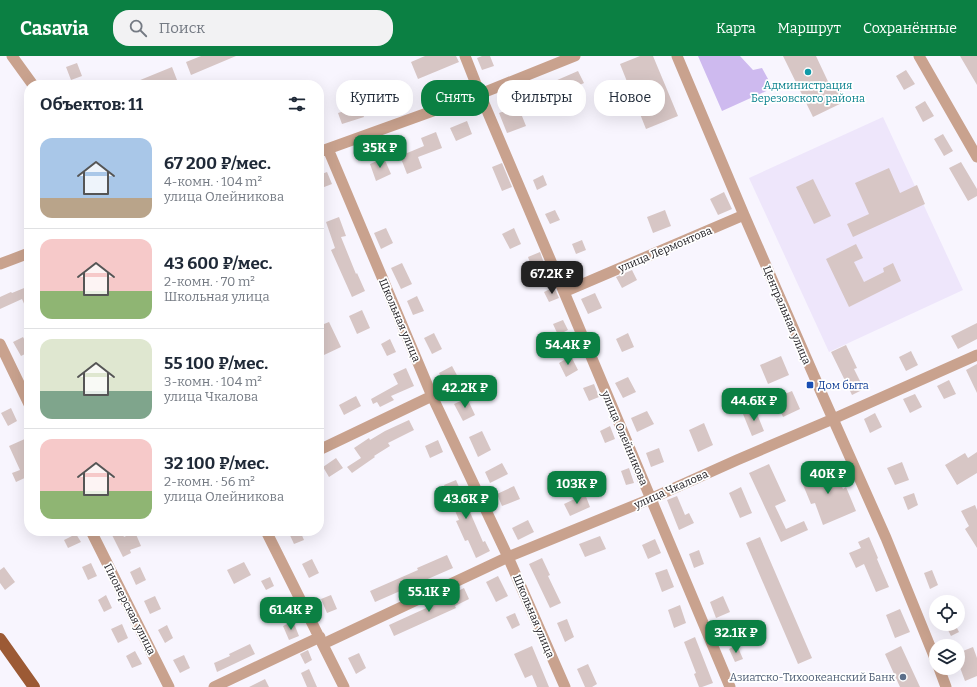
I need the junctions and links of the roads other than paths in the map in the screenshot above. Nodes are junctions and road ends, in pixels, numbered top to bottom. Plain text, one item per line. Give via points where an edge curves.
1 (12, 56) edge
2 (465, 56) edge
3 (576, 56) edge
4 (677, 56) edge
5 (919, 56) edge
6 (29, 80) edge
7 (474, 80) edge
8 (489, 90) edge
9 (421, 115) edge
10 (489, 115) edge
11 (324, 151) edge
12 (324, 153) edge
13 (977, 158) edge
14 (744, 215) junction
15 (24, 255) edge
16 (0, 264) edge
17 (564, 292) junction
18 (0, 344) edge
19 (977, 355) edge
20 (24, 394) edge
21 (432, 396) junction
22 (833, 419) junction
23 (324, 448) edge
24 (650, 498) junction
25 (94, 536) edge
26 (268, 536) edge
27 (508, 557) junction
28 (0, 639) edge
29 (321, 641) junction
30 (929, 644) edge
31 (942, 675) edge
32 (34, 687) edge
33 (169, 687) edge
34 (214, 687) edge
35 (344, 687) edge
36 (565, 687) edge
37 (730, 687) edge
38 (946, 687) edge

1 - 6 street
2 - 7 street, улица Олейникова
3 - 8 street
4 - 14 street, Центральная улица
5 - 13 street
9 - 11 street
10 - 17 street, улица Олейникова
12 - 21 street, Школьная улица
14 - 17 street, улица Лермонтова
14 - 22 street, Центральная улица
15 - 16 street
17 - 24 street, улица Олейникова
18 - 20 street
19 - 22 street, улица Чкалова
21 - 23 street
21 - 27 street, Школьная улица
22 - 24 street, улица Чкалова
22 - 30 street, Центральная улица via 886,538
24 - 27 street, улица Чкалова
24 - 37 street, улица Олейникова
25 - 33 street, Пионерская улица
26 - 29 street
27 - 29 street, улица Чкалова
27 - 36 street, Школьная улица
28 - 32 main road
29 - 34 street, улица Чкалова
29 - 35 street
31 - 38 street

